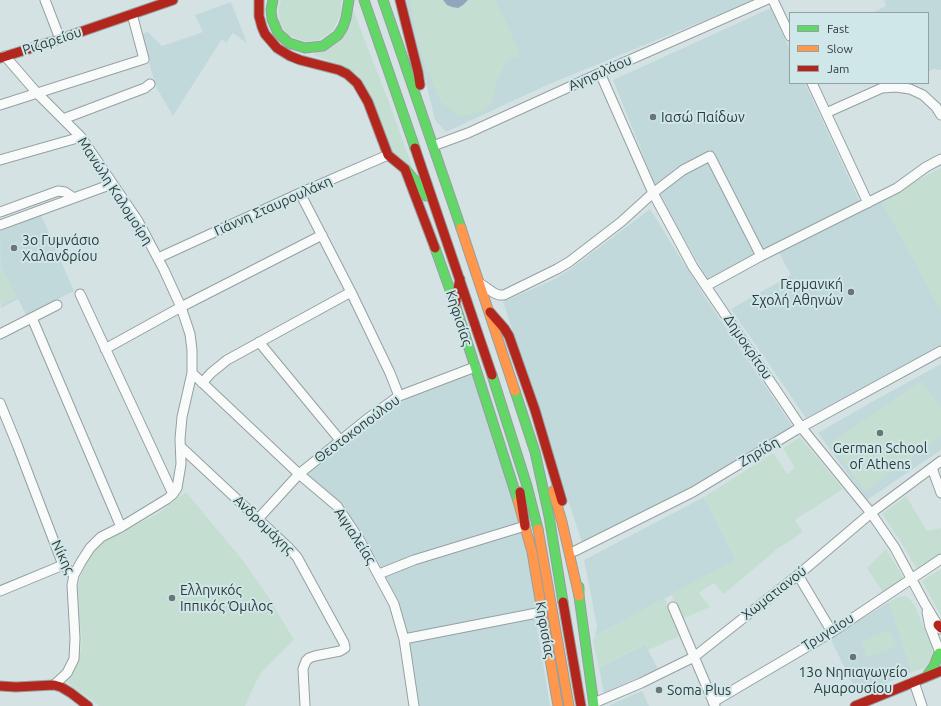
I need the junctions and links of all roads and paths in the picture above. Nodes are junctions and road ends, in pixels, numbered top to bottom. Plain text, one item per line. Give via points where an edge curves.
1 (45, 0) edge
2 (157, 0) edge
3 (173, 0) edge
4 (259, 0) edge
5 (273, 0) edge
6 (349, 0) edge
7 (364, 0) edge
8 (383, 0) edge
9 (400, 0) edge
10 (766, 0) edge
11 (773, 0) edge
12 (132, 14) junction
13 (104, 24) junction
14 (789, 34) edge
15 (60, 39) junction
16 (2, 57) edge
17 (600, 73) junction
18 (150, 84) dead end
19 (812, 84) edge
20 (37, 93) junction
21 (0, 105) edge
22 (826, 113) junction
23 (422, 114) junction
24 (941, 115) edge
25 (63, 119) junction
26 (81, 137) junction
27 (433, 146) junction
28 (388, 155) junction
29 (941, 159) edge
30 (0, 160) edge
31 (405, 169) junction
32 (112, 184) junction
33 (300, 193) junction
34 (653, 193) junction
35 (74, 198) junction
36 (868, 203) junction
37 (0, 212) edge
38 (0, 225) edge
39 (442, 225) junction
40 (322, 235) junction
41 (761, 256) junction
42 (158, 258) junction
43 (460, 278) junction
44 (480, 283) junction
45 (706, 286) junction
46 (351, 292) junction
47 (80, 294) dead end
48 (455, 304) junction
49 (57, 305) dead end
50 (181, 307) junction
51 (489, 312) junction
52 (32, 318) junction
53 (0, 334) edge
54 (259, 342) junction
55 (105, 349) junction
56 (941, 351) edge
57 (475, 367) junction
58 (192, 373) junction
59 (202, 383) junction
60 (399, 396) junction
61 (0, 403) edge
62 (801, 427) junction
63 (340, 440) junction
64 (513, 440) junction
65 (181, 447) junction
66 (535, 452) junction
67 (941, 461) edge
68 (932, 468) junction
69 (298, 474) junction
70 (941, 493) edge
71 (173, 494) junction
72 (871, 512) junction
73 (258, 519) junction
74 (525, 526) junction
75 (121, 527) junction
76 (575, 551) junction
77 (941, 559) edge
78 (63, 565) junction
79 (74, 574) junction
80 (379, 574) junction
81 (798, 575) junction
82 (912, 578) junction
83 (0, 592) edge
84 (579, 596) junction
85 (925, 604) junction
86 (673, 607) dead end
87 (542, 612) junction
88 (940, 628) edge
89 (832, 632) junction
90 (404, 639) junction
91 (940, 654) edge
92 (694, 657) junction
93 (941, 671) edge
94 (926, 677) junction
95 (914, 682) junction
96 (54, 685) junction
97 (0, 686) edge
98 (594, 704) edge
99 (714, 704) edge
100 (88, 706) edge
101 (305, 706) edge
102 (414, 706) edge
103 (558, 706) edge
104 (569, 706) edge
105 (581, 706) edge
106 (855, 706) edge
107 (922, 706) edge

1 - 15 street
2 - 13 main road, Ριζαρείου
3 - 12 main road, Ριζαρείου
4 - 28 main road, Κηφισίας via 262,27 277,48 300,60 339,70 357,83 368,102
5 - 6 main road via 272,19 278,33 296,46 314,48 323,46 338,35 346,18
7 - 39 main road, Κηφισίας
8 - 23 main road, Κηφισίας
9 - 23 main road via 418,72
10 - 17 street, Αγησιλάου
11 - 14 street
12 - 13 main road, Ριζαρείου
12 - 20 street via 144,59
13 - 15 main road, Ριζαρείου
15 - 16 main road, Ριζαρείου
16 - 20 street, Μανώλη Καλομοίρη
17 - 27 street, Αγησιλάου via 468,133
17 - 34 street, Δημοκρίτου
18 - 25 street
19 - 22 street
20 - 21 street
20 - 25 street, Μανώλη Καλομοίρη
22 - 24 street via 882,88 896,87 910,89 923,95
22 - 36 street
23 - 27 main road, Κηφισίας
25 - 26 street, Μανώλη Καλομοίρη
26 - 30 street
26 - 32 street, Μανώλη Καλομοίρη
27 - 44 main road, Κηφισίας
28 - 31 main road, Κηφισίας
28 - 33 street, Γιάννη Σταυρουλάκη
29 - 36 street via 897,188
31 - 39 main road via 423,190
31 - 48 main road, Κηφισίας
32 - 35 street
32 - 42 street, Μανώλη Καλομοίρη via 138,221
33 - 40 street
33 - 42 street, Γιάννη Σταυρουλάκη
34 - 41 street via 683,170 710,156
34 - 44 street via 621,222 557,270 504,295 494,293
34 - 45 street, Δημοκρίτου
35 - 37 street via 58,191
35 - 38 street
36 - 41 street
39 - 43 main road, Κηφισίας
40 - 46 street
40 - 50 street
41 - 45 street
42 - 50 street, Μανώλη Καλομοίρη
43 - 48 main road
43 - 64 main road, Κηφισίας
44 - 51 main road, Κηφισίας
45 - 62 street, Δημοκρίτου
46 - 54 street
46 - 60 street
47 - 55 street
48 - 57 main road, Κηφισίας
49 - 52 street
50 - 55 street
50 - 58 street, Μανώλη Καλομοίρη via 190,334
51 - 66 main road, Κηφισίας
51 - 76 main road, Κηφισίας via 507,332 512,343 555,476
52 - 53 street
52 - 75 street
54 - 59 street via 227,360
54 - 63 street
55 - 71 street
56 - 62 street, Ζηρίδη
57 - 60 street, Θεοτοκοπούλου
57 - 74 main road, Κηφισίας
58 - 59 street, Αιγιαλείας
58 - 65 street, Μανώλη Καλομοίρη via 182,417
59 - 69 street, Αιγιαλείας
60 - 63 street, Θεοτοκοπούλου
61 - 78 street, Νίκης
62 - 72 street, Δημοκρίτου
62 - 76 street, Ζηρίδη via 693,492
63 - 69 street, Θεοτοκοπούλου
64 - 74 main road
64 - 104 main road, Κηφισίας via 534,511
65 - 71 street, Μανώλη Καλομοίρη via 179,482
65 - 73 street, Ανδρομάχης
66 - 84 main road via 549,478 556,500
66 - 105 main road, Κηφισίας via 549,516
67 - 68 street, Χωματιανού
68 - 70 street
68 - 72 street, Χωματιανού
69 - 73 street, Θεοτοκοπούλου
69 - 80 street, Αιγιαλείας via 337,506
71 - 75 street
72 - 81 street, Χωματιανού
72 - 82 street, Δημοκρίτου
73 - 101 street, Ανδρομάχης via 297,557 344,643 345,648 340,651 309,658 306,661
74 - 80 street via 414,560
74 - 87 main road, Κηφισίας
75 - 79 street via 101,537 90,548
76 - 84 main road, Κηφισίας via 579,572
77 - 82 street, Τρυγαίου
78 - 79 street, Νίκης
78 - 83 street
79 - 96 street, Νίκης via 74,659 68,673
80 - 90 street, Αιγιαλείας via 394,604
81 - 89 street
81 - 92 street, Χωματιανού
82 - 85 street, Δημοκρίτου
82 - 89 street, Τρυγαίου
84 - 98 main road, Κηφισίας
85 - 88 street, Δημοκρίτου
85 - 91 street, Δημοκρίτου
86 - 92 street
87 - 90 street
87 - 103 main road, Κηφισίας
89 - 99 street, Τρυγαίου
90 - 102 street, Αιγιαλείας
91 - 94 main road
92 - 98 street, Χωματιανού
92 - 99 street
93 - 94 main road
94 - 95 main road
95 - 106 main road
95 - 107 street
96 - 97 main road
96 - 100 main road via 66,689

